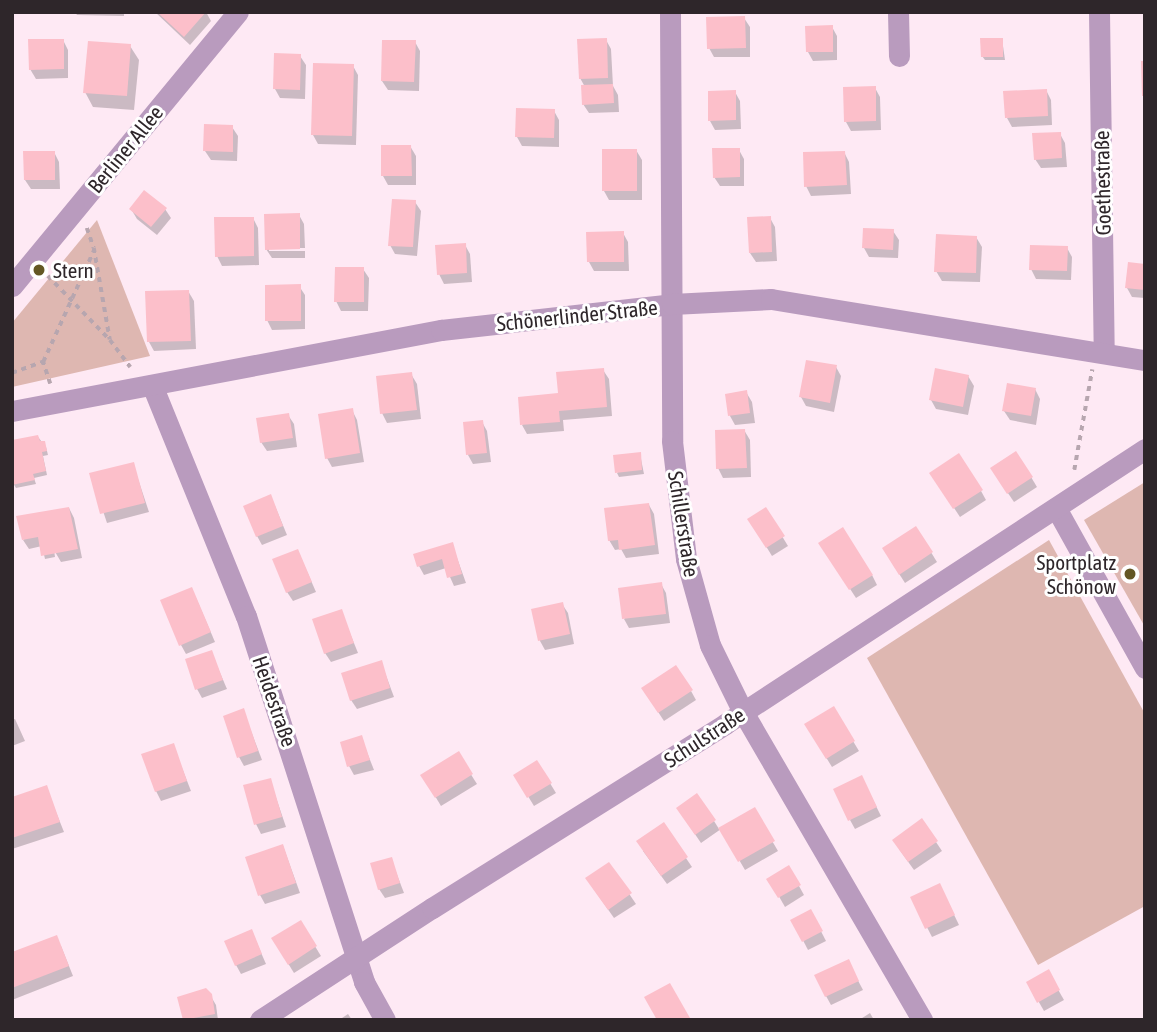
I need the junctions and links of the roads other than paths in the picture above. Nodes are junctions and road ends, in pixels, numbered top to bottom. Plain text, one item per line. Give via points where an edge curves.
1 (238, 12) edge
2 (670, 12) edge
3 (898, 12) edge
4 (1099, 12) edge
5 (898, 56) dead end
6 (12, 286) edge
7 (672, 304) junction
8 (1099, 352) junction
9 (1145, 360) edge
10 (152, 385) junction
11 (12, 411) edge
12 (1145, 449) edge
13 (1063, 503) junction
14 (1145, 668) edge
15 (743, 712) junction
16 (358, 957) junction
17 (260, 1020) edge
18 (385, 1020) edge
19 (922, 1020) edge

1 - 6 street, Berliner Allee
2 - 7 street, Schillerstraße
3 - 5 street
4 - 8 street, Goethestraße
7 - 8 street, Schönerlinder Straße via 771,299
7 - 10 street, Schönerlinder Straße via 441,330
7 - 15 street, Schillerstraße via 672,441 686,559 710,645
8 - 9 street, Schönerlinder Straße
10 - 11 street, Schönerlinder Straße
10 - 16 street, Heidestraße via 246,616
12 - 13 street, Schulstraße
13 - 14 street
13 - 15 street, Schulstraße
15 - 16 street, Schulstraße
15 - 19 street, Schillerstraße
16 - 17 street, Schulstraße
16 - 18 street, Heidestraße via 364,982

